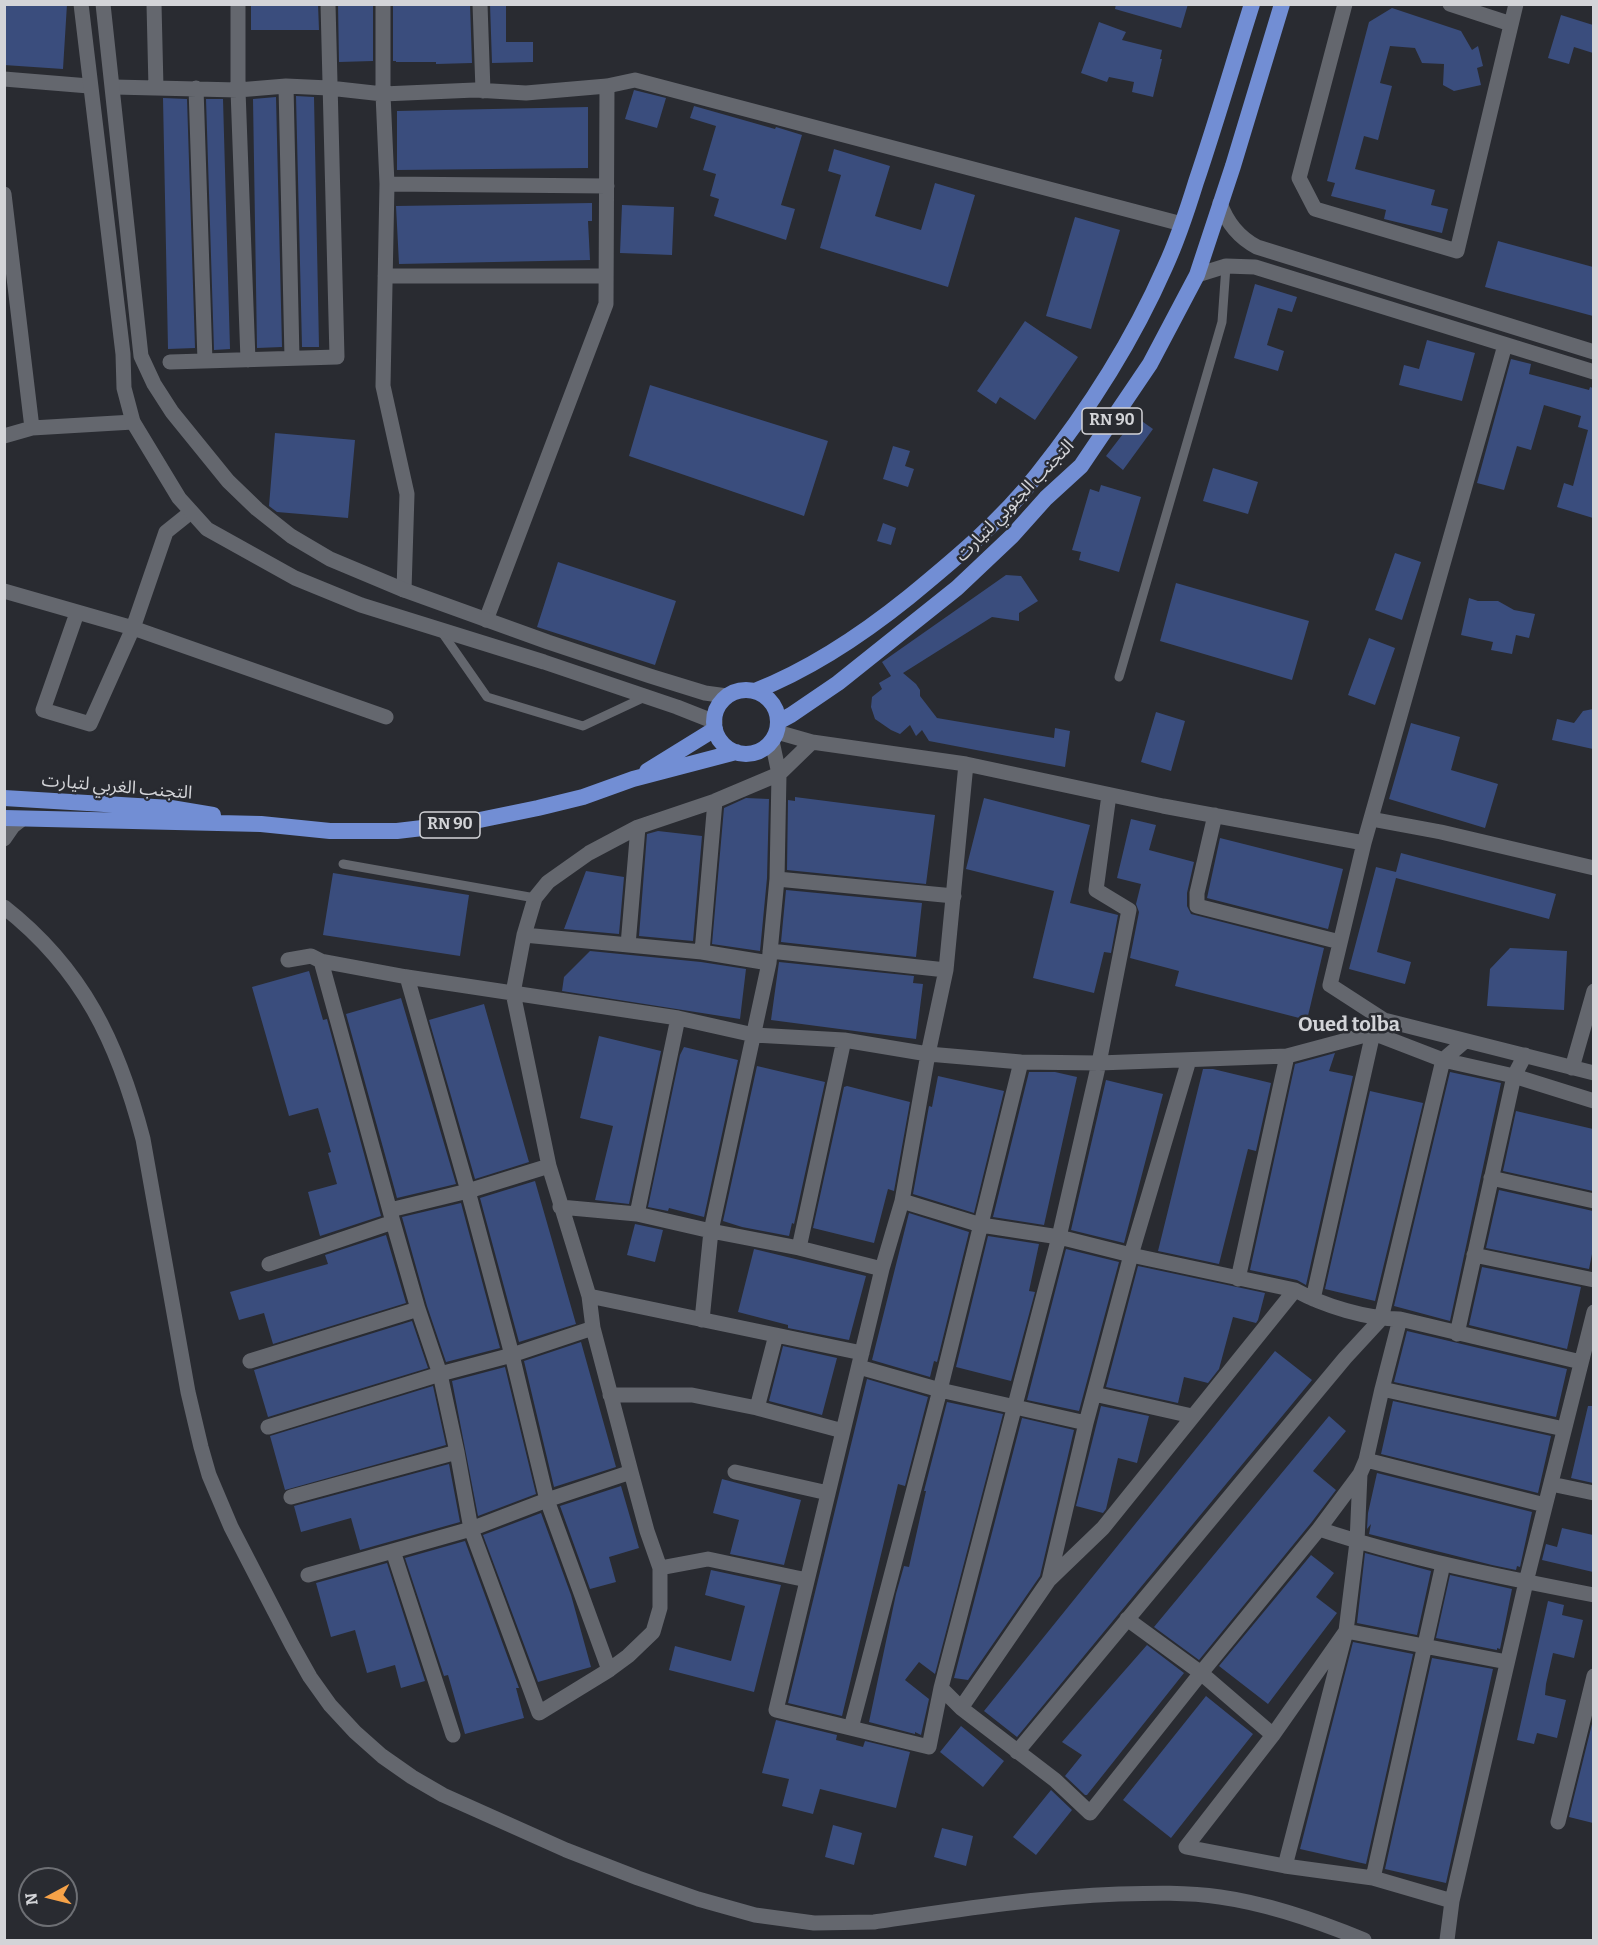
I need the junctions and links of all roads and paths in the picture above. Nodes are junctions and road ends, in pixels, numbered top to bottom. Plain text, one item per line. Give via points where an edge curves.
1 (81, 4) edge
2 (103, 4) edge
3 (154, 4) edge
4 (238, 4) edge
5 (328, 4) edge
6 (383, 4) edge
7 (480, 4) edge
8 (1252, 4) edge
9 (1282, 4) edge
10 (1345, 4) edge
11 (1450, 4) edge
12 (1516, 4) edge
13 (1511, 24) junction
14 (4, 79) edge
15 (89, 86) junction
16 (286, 86) junction
17 (607, 86) junction
18 (114, 87) junction
19 (156, 88) junction
20 (196, 88) junction
21 (329, 88) junction
22 (238, 90) junction
23 (483, 92) junction
24 (383, 94) junction
25 (387, 184) junction
26 (607, 186) junction
27 (4, 194) edge
28 (1220, 203) junction
29 (1182, 224) junction
30 (1226, 266) junction
31 (1197, 275) junction
32 (385, 276) junction
33 (606, 276) junction
34 (1505, 345) junction
35 (1593, 352) edge
36 (292, 358) junction
37 (248, 360) junction
38 (205, 361) junction
39 (170, 362) dead end
40 (1593, 372) edge
41 (133, 422) junction
42 (32, 428) junction
43 (4, 436) edge
44 (191, 512) junction
45 (4, 591) edge
46 (404, 591) junction
47 (77, 613) junction
48 (486, 620) junction
49 (133, 628) junction
50 (441, 631) junction
51 (1119, 677) dead end
52 (755, 691) junction
53 (647, 696) junction
54 (727, 696) junction
55 (386, 717) dead end
56 (715, 725) junction
57 (775, 731) junction
58 (812, 742) junction
59 (736, 752) junction
60 (966, 764) junction
61 (779, 774) junction
62 (633, 779) junction
63 (1109, 795) junction
64 (4, 798) edge
65 (715, 801) junction
66 (1215, 816) junction
67 (4, 818) edge
68 (22, 819) junction
69 (1371, 819) junction
70 (261, 825) junction
71 (638, 827) junction
72 (4, 839) edge
73 (1364, 843) junction
74 (344, 864) dead end
75 (1593, 868) edge
76 (777, 879) junction
77 (954, 896) junction
78 (535, 898) junction
79 (5, 906) edge
80 (524, 935) junction
81 (1340, 942) junction
82 (628, 945) junction
83 (702, 952) junction
84 (770, 957) junction
85 (288, 960) dead end
86 (321, 961) junction
87 (946, 970) junction
88 (407, 977) junction
89 (1593, 991) edge
90 (513, 993) junction
91 (678, 1018) junction
92 (1384, 1020) junction
93 (1373, 1033) junction
94 (754, 1035) junction
95 (844, 1040) junction
96 (1465, 1041) junction
97 (928, 1054) junction
98 (1525, 1055) junction
99 (1287, 1056) junction
100 (1189, 1060) junction
101 (1443, 1060) junction
102 (1021, 1062) junction
103 (1099, 1063) junction
104 (1572, 1068) junction
105 (1593, 1073) edge
106 (1514, 1076) junction
107 (1593, 1101) edge
108 (549, 1166) junction
109 (1491, 1178) junction
110 (468, 1191) junction
111 (902, 1201) junction
112 (1593, 1201) edge
113 (560, 1207) junction
114 (637, 1214) junction
115 (392, 1216) junction
116 (981, 1225) junction
117 (711, 1231) junction
118 (1059, 1237) junction
119 (799, 1248) junction
120 (1131, 1255) junction
121 (1474, 1255) junction
122 (269, 1264) dead end
123 (882, 1269) junction
124 (1238, 1279) junction
125 (1593, 1280) edge
126 (1295, 1290) junction
127 (589, 1296) junction
128 (1313, 1299) junction
129 (418, 1309) junction
130 (1593, 1312) edge
131 (1381, 1319) junction
132 (1400, 1319) junction
133 (702, 1320) junction
134 (592, 1328) junction
135 (1592, 1328) edge
136 (1457, 1334) junction
137 (776, 1335) junction
138 (512, 1355) junction
139 (860, 1360) junction
140 (250, 1361) dead end
141 (1581, 1362) junction
142 (440, 1374) junction
143 (1382, 1389) junction
144 (940, 1390) junction
145 (1094, 1394) junction
146 (610, 1395) junction
147 (1014, 1406) junction
148 (757, 1408) junction
149 (1192, 1416) junction
150 (1086, 1423) junction
151 (268, 1427) dead end
152 (1564, 1429) junction
153 (843, 1431) junction
154 (457, 1452) junction
155 (1364, 1467) junction
156 (632, 1472) junction
157 (735, 1472) dead end
158 (1551, 1484) junction
159 (1593, 1493) edge
160 (828, 1494) junction
161 (291, 1497) dead end
162 (547, 1500) junction
163 (1545, 1505) junction
164 (471, 1528) junction
165 (1319, 1529) junction
166 (1357, 1542) junction
167 (393, 1551) junction
168 (1443, 1564) junction
169 (660, 1568) junction
170 (308, 1575) dead end
171 (807, 1580) junction
172 (1049, 1580) junction
173 (1526, 1582) junction
174 (1593, 1595) edge
175 (1127, 1619) junction
176 (1346, 1630) junction
177 (1425, 1645) junction
178 (1507, 1662) junction
179 (609, 1670) junction
180 (1201, 1673) junction
181 (1593, 1676) edge
182 (940, 1688) junction
183 (961, 1708) junction
184 (851, 1728) junction
185 (453, 1735) dead end
186 (1273, 1735) junction
187 (1017, 1752) junction
188 (1558, 1822) dead end
189 (1285, 1866) junction
190 (1373, 1878) junction
191 (1452, 1901) junction
192 (1364, 1941) edge
193 (1448, 1941) edge

1 - 15 street
2 - 18 street
3 - 19 street
4 - 22 street
5 - 21 street
6 - 24 street
7 - 23 street
8 - 29 highway, التجنب الجنوبي لتيارت / RN 90
9 - 28 highway, التجنب الجنوبي لتيارت / RN 90
10 - 13 street via 1299,178 1315,209 1457,251
11 - 13 street
12 - 13 street
14 - 15 street
15 - 41 street via 123,354 123,388
16 - 21 street
16 - 22 street
16 - 36 street
17 - 23 street via 526,93
17 - 26 street
17 - 29 street via 635,80
18 - 19 street
18 - 46 street via 141,356 154,384 228,481 257,509 291,536 330,559
19 - 20 street
20 - 22 street
20 - 38 street
21 - 24 street
21 - 36 street via 337,357
22 - 37 street
23 - 24 street
24 - 25 street
25 - 26 street
25 - 32 street
26 - 33 street
27 - 42 street
28 - 31 highway, التجنب الجنوبي لتيارت / RN 90
28 - 35 street via 1233,229 1257,247
29 - 52 highway, التجنب الجنوبي لتيارت / RN 90 via 1139,324 1116,364 1036,476 983,532 880,620 816,662
30 - 31 street
30 - 34 street via 1264,270
30 - 51 lane via 1222,322
31 - 57 highway, التجنب الجنوبي لتيارت / RN 90 via 1150,364 1081,466 957,588
32 - 33 street
32 - 46 street via 383,386 407,494
33 - 48 street via 606,304
34 - 40 street
34 - 69 street
36 - 37 street
37 - 38 street
38 - 39 street
41 - 42 street
41 - 44 street
42 - 43 street
44 - 49 street via 166,532
44 - 50 street via 207,530 294,578
45 - 47 street
46 - 48 street
47 - 49 street
47 - 49 street via 43,711 90,724
48 - 54 street via 650,676
49 - 55 street
50 - 53 street
50 - 53 lane via 487,697 583,726
52 - 54 highway
52 - 57 highway via 774,706
53 - 56 street
54 - 56 highway via 716,712
56 - 59 highway via 723,743
56 - 62 highway, التجنب الغربي لتيارت / RN 90
57 - 58 street
57 - 59 highway via 765,748
57 - 61 street
58 - 60 street
58 - 61 street
59 - 62 highway, التجنب الغربي لتيارت / RN 90
60 - 63 street
60 - 77 street
61 - 65 street
61 - 76 street
62 - 70 highway, التجنب الغربي لتيارت / RN 90 via 583,797 465,823 408,830 330,831
63 - 66 street
63 - 103 street via 1096,890 1129,910
64 - 70 highway, التجنب الغربي لتيارت / RN 90 via 171,808
65 - 71 street
65 - 83 street
66 - 73 street
66 - 81 street via 1197,906
67 - 68 highway, التجنب الغربي لتيارت / RN 90
68 - 70 highway, التجنب الغربي لتيارت / RN 90
68 - 72 street
69 - 73 street
69 - 75 street
71 - 78 street via 589,852 548,882
71 - 82 street
73 - 81 street
74 - 78 lane
76 - 77 street
76 - 84 street
77 - 87 street
78 - 80 street
79 - 192 street via 68,969 101,1024 133,1099 194,1420 209,1474 231,1527 310,1677 336,1712 382,1756 443,1795 566,1850 755,1916 814,1923 874,1922 1056,1898 1192,1894 1270,1907
80 - 82 street
80 - 90 street
81 - 92 street via 1330,985
82 - 83 street
83 - 84 street
84 - 87 street
84 - 94 street
85 - 86 street via 311,956
86 - 88 street
86 - 115 street
87 - 97 street
88 - 90 street
88 - 110 street
89 - 104 street
90 - 91 street
90 - 108 street
91 - 94 street
91 - 114 street
92 - 93 street
92 - 96 street
93 - 99 street
93 - 101 street
93 - 128 street
94 - 95 street
94 - 117 street
95 - 97 street
95 - 119 street
96 - 98 street
96 - 101 street
97 - 102 street
97 - 111 street
98 - 104 street
98 - 106 street
99 - 100 street
99 - 124 street
100 - 103 street
100 - 120 street
101 - 106 street
101 - 131 street
102 - 103 street
102 - 116 street
103 - 118 street
104 - 105 street
106 - 107 street
106 - 109 street
108 - 110 street
108 - 113 street
109 - 112 street
109 - 121 street
110 - 115 street
110 - 138 street
111 - 116 street
111 - 123 street
113 - 114 street
113 - 127 street
114 - 117 street
115 - 122 street
115 - 129 street
116 - 118 street
116 - 144 street
117 - 119 street
117 - 133 street
118 - 120 street
118 - 147 street
119 - 123 street
120 - 124 street
120 - 145 street
121 - 125 street
121 - 136 street
123 - 139 street
124 - 126 street
126 - 128 street
126 - 149 street
127 - 133 street
127 - 134 street
128 - 131 street
129 - 140 street
129 - 142 street
130 - 135 street
131 - 132 street
131 - 175 street
132 - 136 street
132 - 143 street
133 - 137 street
134 - 138 street
134 - 146 street
135 - 141 street
136 - 141 street
137 - 139 street
137 - 148 street
138 - 142 street
138 - 162 street
139 - 144 street
139 - 153 street
141 - 152 street
142 - 151 street
142 - 154 street
143 - 152 street
143 - 155 street
144 - 147 street
144 - 184 street
145 - 149 street
145 - 150 street
146 - 148 street via 692,1395
146 - 156 street
147 - 150 street
147 - 182 street
148 - 153 street
149 - 172 street via 1103,1528
150 - 172 street
152 - 158 street
153 - 160 street
154 - 161 street
154 - 164 street
155 - 163 street
155 - 165 street
155 - 166 street
156 - 162 street
156 - 169 street
157 - 160 street
158 - 159 street
158 - 163 street
160 - 171 street
162 - 164 street
162 - 179 street
163 - 173 street
164 - 167 street
164 - 179 street via 539,1713
165 - 166 street
165 - 180 street
166 - 168 street
166 - 176 street
167 - 170 street
167 - 185 street
168 - 173 street
168 - 177 street
169 - 171 street via 708,1559
169 - 179 street via 660,1608 653,1632
171 - 184 street via 776,1710
172 - 183 street
173 - 174 street
173 - 178 street
175 - 180 street
175 - 187 street
176 - 177 street
176 - 186 street
176 - 189 street
177 - 178 street
177 - 190 street
178 - 191 street
180 - 186 street
180 - 187 street via 1090,1813
181 - 188 street
182 - 183 street
182 - 184 street via 929,1746
183 - 187 street
186 - 189 street via 1186,1847
189 - 190 street
190 - 191 street
191 - 193 street

